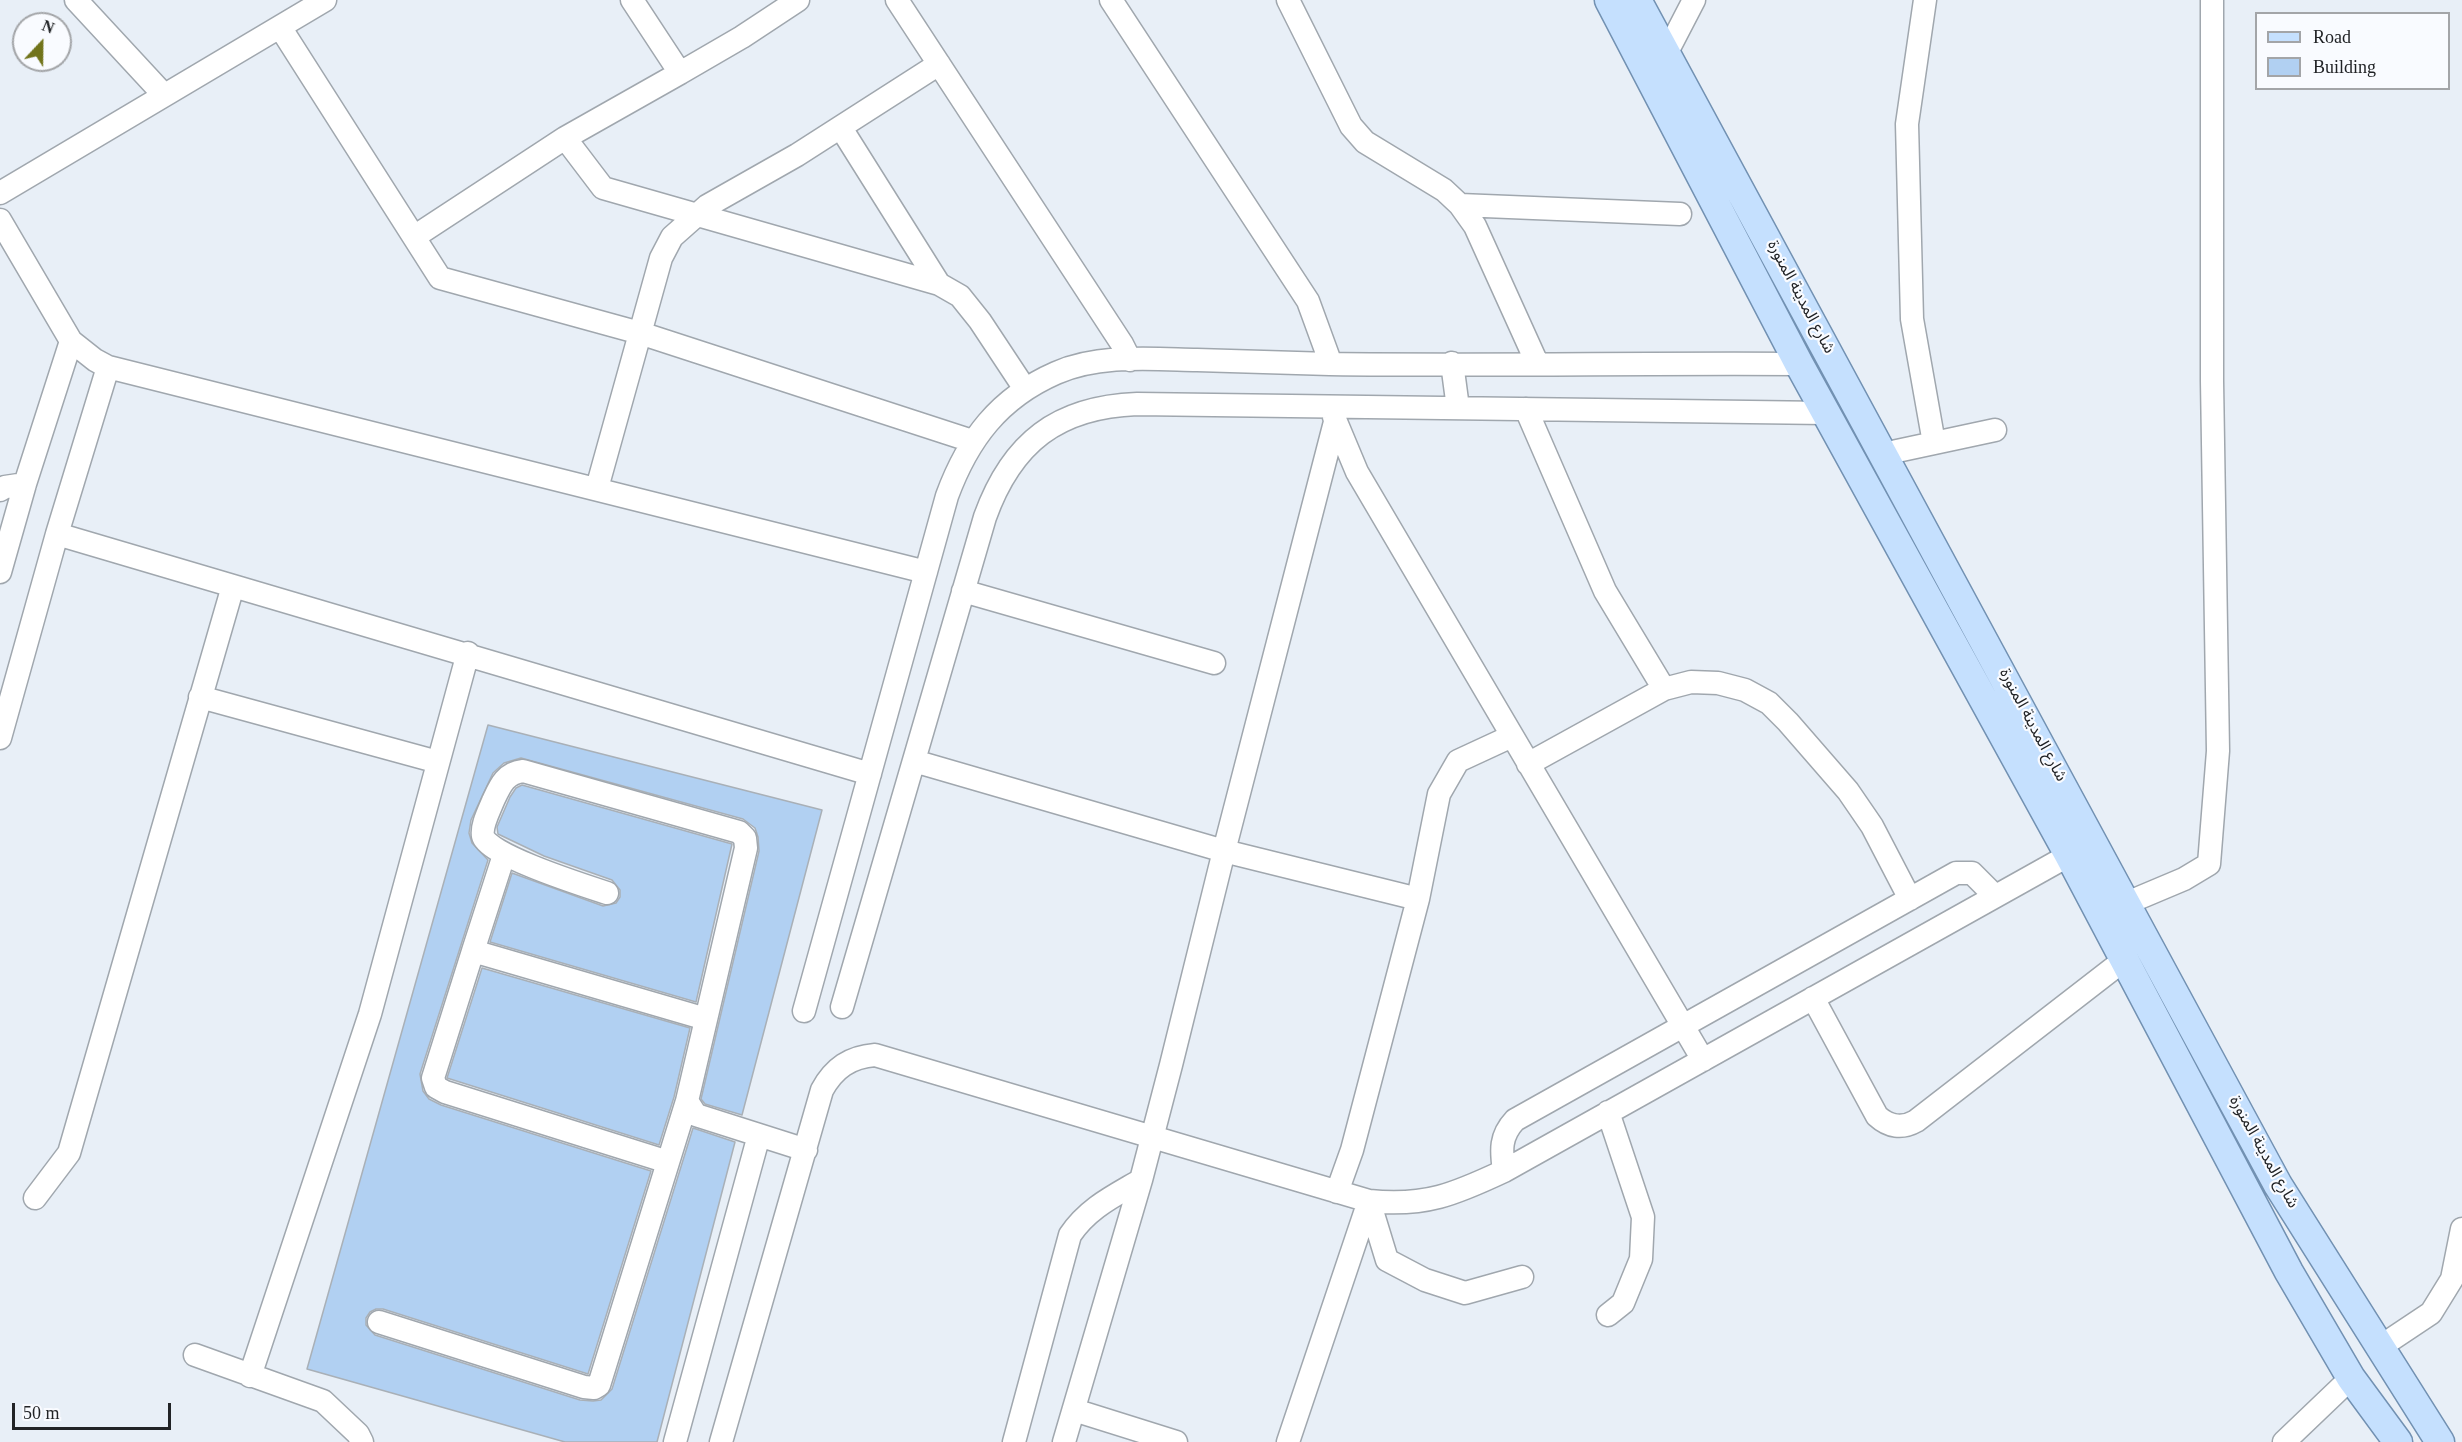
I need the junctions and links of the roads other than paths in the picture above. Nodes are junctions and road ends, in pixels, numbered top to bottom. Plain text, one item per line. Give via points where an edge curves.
1 (76, 0) edge
2 (325, 0) edge
3 (632, 0) edge
4 (798, 0) edge
5 (897, 0) edge
6 (1111, 0) edge
7 (1288, 0) edge
8 (1609, 0) edge
9 (1637, 0) edge
10 (1694, 0) edge
11 (1925, 0) edge
12 (2212, 0) edge
13 (280, 27) junction
14 (1666, 54) junction
15 (939, 64) junction
16 (680, 73) junction
17 (164, 95) junction
18 (841, 128) junction
19 (565, 138) junction
20 (0, 193) edge
21 (1460, 205) junction
22 (1680, 214) dead end
23 (696, 215) junction
24 (0, 220) edge
25 (414, 237) junction
26 (1777, 258) junction
27 (1750, 269) junction
28 (939, 284) junction
29 (640, 333) junction
30 (71, 341) junction
31 (1130, 360) junction
32 (1452, 363) junction
33 (1537, 363) junction
34 (1331, 364) junction
35 (1799, 364) junction
36 (108, 367) junction
37 (1025, 389) junction
38 (1458, 408) junction
39 (1526, 409) junction
40 (1826, 413) junction
41 (1333, 414) junction
42 (1995, 430) dead end
43 (972, 441) junction
44 (1934, 443) junction
45 (1883, 454) junction
46 (25, 484) junction
47 (597, 488) junction
48 (0, 490) edge
49 (57, 534) junction
50 (0, 572) edge
51 (926, 572) junction
52 (233, 586) junction
53 (963, 591) junction
54 (468, 653) junction
55 (1214, 663) dead end
56 (1664, 688) junction
57 (201, 697) junction
58 (1512, 736) junction
59 (0, 738) edge
60 (914, 761) junction
61 (438, 762) junction
62 (1528, 764) junction
63 (870, 774) junction
64 (2082, 849) junction
65 (1224, 851) junction
66 (504, 855) junction
67 (606, 893) dead end
68 (1995, 896) junction
69 (1418, 899) junction
70 (1910, 899) junction
71 (2127, 903) junction
72 (473, 951) junction
73 (2124, 960) junction
74 (1813, 998) junction
75 (842, 1007) dead end
76 (804, 1011) dead end
77 (706, 1019) junction
78 (1683, 1026) junction
79 (1702, 1060) junction
80 (687, 1101) junction
81 (1608, 1112) junction
82 (759, 1135) junction
83 (1152, 1138) junction
84 (806, 1150) junction
85 (668, 1162) junction
86 (1504, 1171) junction
87 (1141, 1179) junction
88 (1337, 1192) junction
89 (35, 1198) dead end
90 (1369, 1201) junction
91 (2462, 1229) edge
92 (2459, 1260) edge
93 (1522, 1277) dead end
94 (1608, 1315) dead end
95 (379, 1322) dead end
96 (2380, 1347) junction
97 (195, 1355) dead end
98 (250, 1376) junction
99 (2351, 1377) junction
100 (1074, 1410) junction
101 (362, 1442) edge
102 (675, 1442) edge
103 (721, 1442) edge
104 (1014, 1442) edge
105 (1064, 1442) edge
106 (1176, 1442) edge
107 (1288, 1442) edge
108 (2284, 1442) edge
109 (2398, 1442) edge
110 (2440, 1442) edge

1 - 17 street
2 - 13 street
3 - 16 street
4 - 16 street
5 - 15 street
6 - 34 street via 1308,301
7 - 21 street via 1351,126 1365,142 1444,189
8 - 27 main road, شارع المدينة المنورة
9 - 14 main road, شارع المدينة المنورة
10 - 14 street
11 - 44 street via 1908,135 1911,319
12 - 71 street via 2212,381 2218,752 2209,864
13 - 17 street
13 - 25 street
14 - 26 main road, شارع المدينة المنورة
15 - 18 street
15 - 31 street
16 - 19 street
17 - 20 street
18 - 23 street
18 - 28 street
19 - 23 street via 603,188
19 - 25 street
21 - 22 street
21 - 33 street via 1475,226
23 - 28 street
23 - 29 street via 672,237 661,258
24 - 30 street
25 - 29 street via 440,278
26 - 27 main road
26 - 45 main road, شارع المدينة المنورة
27 - 35 main road, شارع المدينة المنورة
28 - 37 street via 960,296
29 - 43 street
29 - 47 street
30 - 36 street
30 - 46 street
31 - 34 street
31 - 37 street via 1093,362 1058,372
32 - 33 street
32 - 34 street
32 - 38 street
33 - 35 street
35 - 40 main road, شارع المدينة المنورة
36 - 47 street
36 - 49 street
37 - 43 street via 996,412
38 - 39 street
38 - 41 street
39 - 40 street
39 - 56 street via 1601,582
40 - 64 main road, شارع المدينة المنورة
41 - 53 street via 1137,404 1107,405 1077,413 1025,447 1005,471 993,493
41 - 58 street via 1357,472
41 - 65 street
42 - 44 street
43 - 51 street via 957,468
44 - 45 street
45 - 64 main road, شارع المدينة المنورة
46 - 48 street
46 - 50 street
47 - 51 street
49 - 52 street
49 - 59 street
51 - 63 street
52 - 54 street
52 - 57 street
53 - 55 street
53 - 60 street
54 - 61 street
54 - 63 street
56 - 62 street
56 - 70 street via 1718,682 1769,703 1848,791 1872,826
57 - 61 street
57 - 89 street via 69,1153
58 - 62 street
58 - 69 street via 1458,761 1439,794
60 - 65 street
60 - 75 street
61 - 98 street via 370,1014
62 - 78 street
63 - 76 street
64 - 68 street
64 - 71 main road, شارع المدينة المنورة
64 - 73 main road, شارع المدينة المنورة
65 - 69 street
65 - 83 street
66 - 67 street
66 - 72 street
66 - 77 street via 482,834 504,779 523,771 739,832 745,838 746,849
68 - 70 street via 1966,871
68 - 74 street
69 - 88 street via 1353,1150
70 - 78 street
71 - 96 main road, شارع المدينة المنورة via 2278,1185
72 - 77 street
72 - 85 street via 433,1078 436,1087
73 - 74 street via 1916,1121 1904,1126 1890,1125 1877,1116
73 - 99 main road, شارع المدينة المنورة via 2289,1272
74 - 79 street
77 - 80 street
78 - 79 street
78 - 86 street via 1515,1120 1501,1145
79 - 81 street
80 - 82 street via 696,1115
80 - 85 street
81 - 86 street
81 - 94 street via 1643,1217 1641,1259 1623,1303
82 - 84 street
82 - 102 street
83 - 84 street via 875,1055 844,1064 828,1080
83 - 87 street
83 - 88 street
84 - 103 street
85 - 95 street via 603,1375 594,1388
86 - 90 street via 1443,1197 1392,1203
87 - 100 street
87 - 104 street via 1094,1207 1070,1235
88 - 90 street
90 - 93 street via 1387,1260 1425,1280 1465,1293
90 - 107 street
91 - 92 street
92 - 96 street via 2431,1313
96 - 110 main road, شارع المدينة المنورة
97 - 98 street
98 - 101 street via 323,1401
99 - 108 street
99 - 109 main road, شارع المدينة المنورة
100 - 105 street
100 - 106 street

